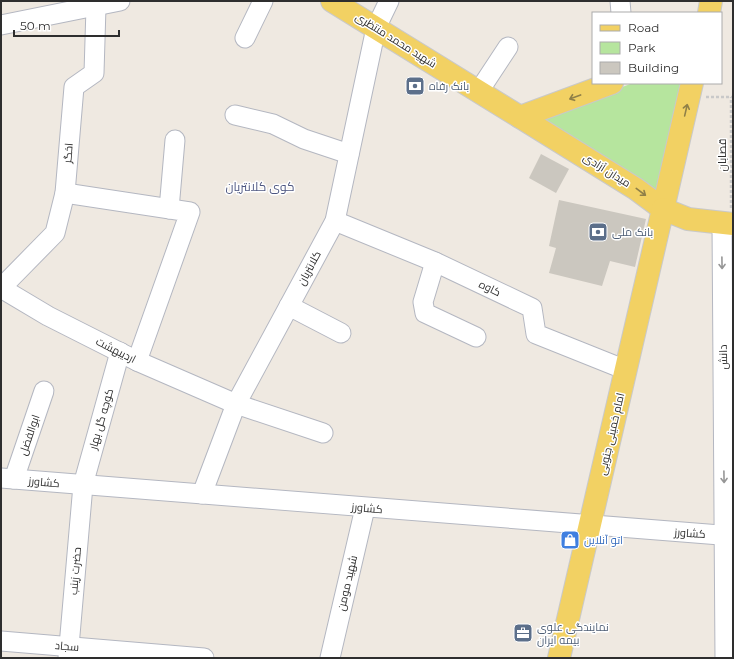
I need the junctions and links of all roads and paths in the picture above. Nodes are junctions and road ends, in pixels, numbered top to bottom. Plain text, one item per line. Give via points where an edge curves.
1 (120, 1) edge
2 (263, 1) edge
3 (332, 1) edge
4 (389, 1) edge
5 (620, 1) edge
6 (711, 1) edge
7 (96, 7) junction
8 (621, 12) edge
9 (708, 12) edge
10 (1, 25) edge
11 (376, 28) junction
12 (245, 38) dead end
13 (508, 48) dead end
14 (609, 84) edge
15 (690, 90) edge
16 (479, 91) junction
17 (732, 97) edge
18 (235, 115) dead end
19 (520, 117) junction
20 (175, 140) dead end
21 (732, 147) edge
22 (349, 154) junction
23 (670, 177) junction
24 (65, 193) junction
25 (169, 209) junction
26 (663, 209) junction
27 (730, 218) edge
28 (335, 221) junction
29 (435, 262) junction
30 (1, 288) edge
31 (289, 306) junction
32 (341, 333) dead end
33 (476, 337) dead end
34 (120, 352) junction
35 (137, 361) junction
36 (626, 370) junction
37 (44, 391) dead end
38 (236, 404) junction
39 (728, 411) edge
40 (323, 432) dead end
41 (728, 452) edge
42 (7, 479) edge
43 (83, 485) junction
44 (202, 494) junction
45 (364, 508) junction
46 (590, 526) junction
47 (729, 536) edge
48 (1, 641) edge
49 (69, 652) edge
50 (204, 658) edge
51 (330, 658) edge
52 (559, 658) edge
53 (725, 658) edge

1 - 7 street
2 - 12 street
3 - 11 main road, شهید محمد منتظری
4 - 11 street, کلانتریان
5 - 8 street
6 - 9 main road
7 - 10 street
7 - 24 street, اخگر via 94,73 74,87
11 - 16 main road, شهید محمد منتظری
11 - 22 street, کلانتریان
13 - 16 street
14 -> 19 main road
15 - 17 path
23 -> 15 main road
16 - 19 main road, شهید محمد منتظری
17 - 21 path, قصابان
18 - 22 street via 273,124 304,139
19 -> 26 main road, میدان آزادی via 636,188
20 - 25 street
21 - 27 path, قصابان
22 - 28 street, کلانتریان
23 - 26 main road
23 - 27 main road via 676,192 688,206
24 - 25 street
24 - 30 street, اخگر via 55,233
25 - 35 street via 190,212
26 - 27 main road via 688,219
26 - 36 main road, امام خمینی جنوبی
27 -> 39 street, دانش
28 - 29 street, کاوه
28 - 31 street, کلانتریان
29 - 33 street via 422,302 425,313
29 - 36 street, کاوه via 532,308 536,334
30 - 34 street, اردیبهشت via 48,316
31 - 32 street
31 - 38 street, کلانتریان
34 - 35 street, اردیبهشت
34 - 43 street, کوچه گل بهار
35 - 38 street, اردیبهشت
36 - 46 main road, امام خمینی جنوبی
37 - 42 street, ابوالفضل
38 - 40 street, اردیبهشت
38 - 44 street, کلانتریان
39 - 41 street, دانش
41 -> 47 street, دانش
42 - 43 street, کشاورز
43 - 44 street, کشاورز
43 - 49 street, حضرت زینب
44 - 45 street, کشاورز
45 - 46 street, کشاورز
45 - 51 street, شهید مومن
46 - 47 street, کشاورز
46 - 52 main road, امام خمینی جنوبی
47 - 53 street, دانش
48 - 49 street, سجاد
49 - 50 street, سجاد

